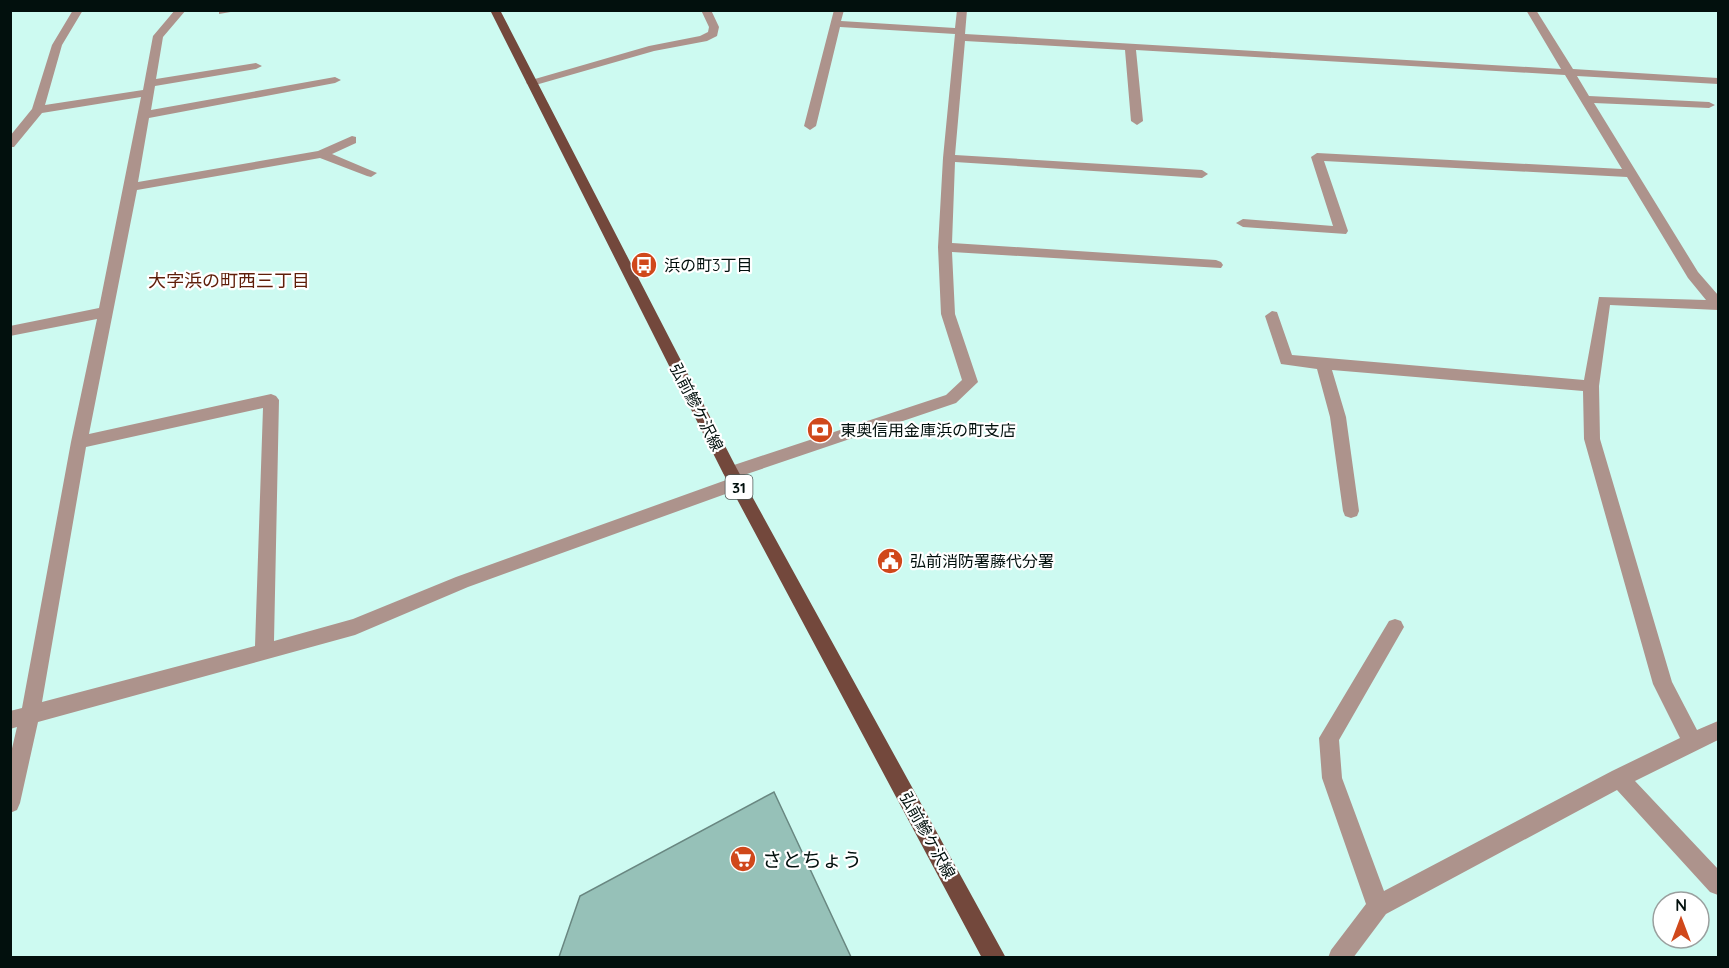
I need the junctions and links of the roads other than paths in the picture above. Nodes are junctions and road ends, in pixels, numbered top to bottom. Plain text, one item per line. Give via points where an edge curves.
1 (78, 10) edge
2 (182, 10) edge
3 (237, 10) edge
4 (495, 10) edge
5 (706, 10) edge
6 (838, 10) edge
7 (962, 10) edge
8 (1531, 10) edge
9 (223, 12) dead end
10 (835, 24) junction
11 (960, 34) junction
12 (1130, 49) junction
13 (256, 66) dead end
14 (1569, 72) junction
15 (335, 80) dead end
16 (1719, 81) edge
17 (532, 83) junction
18 (148, 89) junction
19 (1586, 99) junction
20 (1708, 105) dead end
21 (38, 110) junction
22 (145, 116) junction
23 (1137, 121) dead end
24 (810, 126) dead end
25 (352, 141) dead end
26 (10, 144) edge
27 (321, 154) junction
28 (950, 158) junction
29 (371, 172) dead end
30 (1631, 173) junction
31 (1202, 174) dead end
32 (131, 187) junction
33 (1243, 223) dead end
34 (945, 247) junction
35 (1216, 265) dead end
36 (1719, 304) edge
37 (105, 312) junction
38 (1272, 316) dead end
39 (10, 331) edge
40 (1323, 364) junction
41 (1591, 386) junction
42 (79, 442) junction
43 (734, 478) junction
44 (1351, 511) dead end
45 (1395, 627) dead end
46 (264, 652) junction
47 (30, 715) junction
48 (10, 720) edge
49 (1719, 730) edge
50 (1692, 741) junction
51 (1619, 778) junction
52 (10, 803) edge
53 (1719, 884) edge
54 (1378, 906) junction
55 (994, 957) edge
56 (1339, 957) edge

1 - 21 street via 57,45
2 - 18 street via 158,36
3 - 9 street
4 - 17 main road, 弘前鰺ケ沢線 / 31
5 - 17 street via 714,27 713,34 703,39 653,48
6 - 10 street
7 - 11 street
8 - 14 street
10 - 11 street
10 - 24 street
11 - 12 street
11 - 28 street
12 - 14 street
12 - 23 street
13 - 18 street
14 - 16 street
14 - 19 street
15 - 22 street
17 - 43 main road, 弘前鰺ケ沢線 / 31
18 - 21 street
18 - 22 street
19 - 20 street
19 - 30 street
21 - 26 street
22 - 32 street
25 - 27 street
27 - 29 street
27 - 32 street
28 - 31 street
28 - 34 street
30 - 33 street via 1317,157 1341,231
30 - 36 street via 1693,275
32 - 37 street
34 - 35 street
34 - 43 street via 948,314 970,382 951,399
36 - 41 street via 1604,300
37 - 39 street
37 - 42 street
38 - 40 street via 1286,360
40 - 41 street
40 - 44 street via 1338,417
41 - 50 street via 1592,439 1663,684
42 - 46 street via 271,400
42 - 47 street
43 - 46 street via 355,627
43 - 55 main road, 弘前鰺ケ沢線 / 31
45 - 54 street via 1329,738 1332,778
46 - 47 street
47 - 48 street
47 - 52 street
49 - 50 street
50 - 51 street
51 - 53 street
51 - 54 street
54 - 56 street

